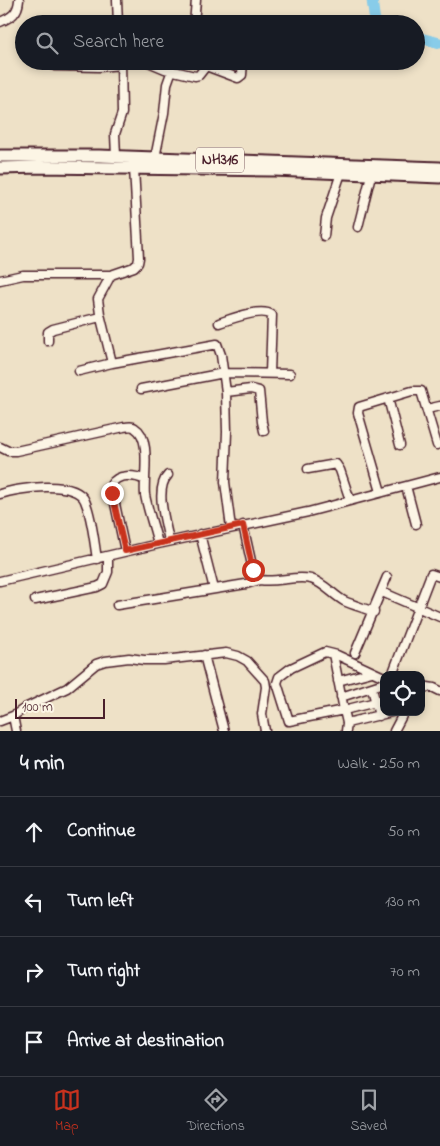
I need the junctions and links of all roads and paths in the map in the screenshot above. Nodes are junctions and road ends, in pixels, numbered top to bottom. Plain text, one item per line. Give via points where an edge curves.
1 (19, 0) edge
2 (117, 0) edge
3 (196, 0) edge
4 (118, 15) edge
5 (195, 15) edge
6 (0, 22) edge
7 (121, 70) edge
8 (172, 70) joint
9 (201, 70) edge
10 (219, 70) edge
11 (243, 70) edge
12 (0, 156) edge
13 (116, 156) junction
14 (155, 158) junction
15 (0, 168) edge
16 (134, 168) junction
17 (440, 168) edge
18 (341, 173) junction
19 (371, 175) junction
20 (440, 177) edge
21 (358, 227) dead end
22 (324, 236) dead end
23 (111, 275) junction
24 (0, 280) edge
25 (100, 317) junction
26 (218, 323) dead end
27 (48, 340) dead end
28 (112, 363) junction
29 (79, 371) dead end
30 (224, 373) junction
31 (270, 373) junction
32 (290, 374) dead end
33 (141, 389) dead end
34 (226, 392) junction
35 (388, 398) junction
36 (440, 406) edge
37 (427, 409) junction
38 (264, 432) dead end
39 (400, 445) dead end
40 (437, 445) dead end
41 (0, 447) edge
42 (308, 469) dead end
43 (168, 475) dead end
44 (440, 477) edge
45 (145, 480) junction
46 (406, 486) junction
47 (381, 492) junction
48 (0, 494) edge
49 (350, 500) junction
50 (416, 524) dead end
51 (243, 525) junction
52 (230, 528) junction
53 (200, 534) junction
54 (169, 541) junction
55 (158, 544) junction
56 (125, 551) junction
57 (108, 556) junction
58 (97, 559) junction
59 (387, 577) dead end
60 (440, 577) edge
61 (260, 580) junction
62 (0, 581) edge
63 (214, 589) junction
64 (382, 592) junction
65 (35, 600) dead end
66 (117, 605) dead end
67 (418, 608) junction
68 (374, 612) junction
69 (440, 617) edge
70 (355, 653) dead end
71 (204, 654) junction
72 (333, 654) junction
73 (394, 671) edge
74 (372, 672) junction
75 (380, 676) edge
76 (338, 681) junction
77 (380, 685) edge
78 (425, 687) edge
79 (372, 688) junction
80 (440, 691) edge
81 (341, 697) junction
82 (380, 701) edge
83 (375, 702) junction
84 (344, 710) junction
85 (13, 716) junction
86 (379, 716) joint
87 (402, 716) edge
88 (0, 721) edge
89 (346, 727) edge
90 (16, 731) edge
91 (224, 731) edge
92 (265, 731) edge
93 (394, 731) edge

1 - 6 street via 18,11
2 - 4 street
3 - 5 street
7 - 13 street via 122,113 115,134
8 - 9 street via 195,76
8 - 14 street
10 - 11 street via 239,78
12 - 13 highway, NH316
13 - 14 highway, NH316
14 - 17 highway, NH316
15 - 16 highway, NH316
16 - 18 highway, NH316
16 - 23 street via 138,263
18 - 19 highway, NH316
18 - 22 street via 326,218
19 - 20 highway, NH316
19 - 21 street
23 - 24 street via 23,275
23 - 25 street via 98,299
25 - 27 street via 53,329 48,332
25 - 28 street
26 - 31 street via 265,312 272,316
28 - 29 street
28 - 30 street via 217,344
30 - 31 street
30 - 33 street
30 - 34 street
31 - 32 street
34 - 38 street via 259,391
34 - 52 street via 225,482
35 - 37 street via 421,391
35 - 39 street
35 - 47 street via 361,405 358,409
36 - 37 street
37 - 40 street
41 - 45 street via 16,451 132,426 143,439
42 - 49 street via 336,464
43 - 54 street via 161,493
44 - 46 street
45 - 55 street via 145,493
45 - 56 street via 133,476 116,479 111,485
46 - 47 street
46 - 50 street
47 - 49 street
48 - 58 street via 34,488 60,488 82,495 88,508
49 - 51 street
51 - 52 street
51 - 61 street via 253,570
52 - 53 street
53 - 54 street
53 - 63 street
54 - 55 street
55 - 56 street
56 - 57 street
57 - 58 street
57 - 65 street via 108,572 103,584
58 - 62 street
59 - 64 street
60 - 67 street via 431,574
61 - 63 street
61 - 68 street via 312,579 321,582 344,601
63 - 66 street
64 - 67 street
64 - 68 street
67 - 69 street
67 - 73 street
68 - 70 street
71 - 85 street via 164,660 129,658 96,664 66,688
71 - 91 street
71 - 92 street via 238,656 262,676 266,687 262,714
72 - 74 street
72 - 76 street
72 - 84 street via 325,652 291,668 279,677 277,683 289,721
74 - 75 street
74 - 76 street
76 - 81 street
77 - 79 street
78 - 80 street
79 - 81 street
79 - 83 street
81 - 84 street
82 - 83 street
83 - 84 street
83 - 86 street
84 - 89 street
85 - 88 street
85 - 90 street
86 - 89 street
87 - 93 street

